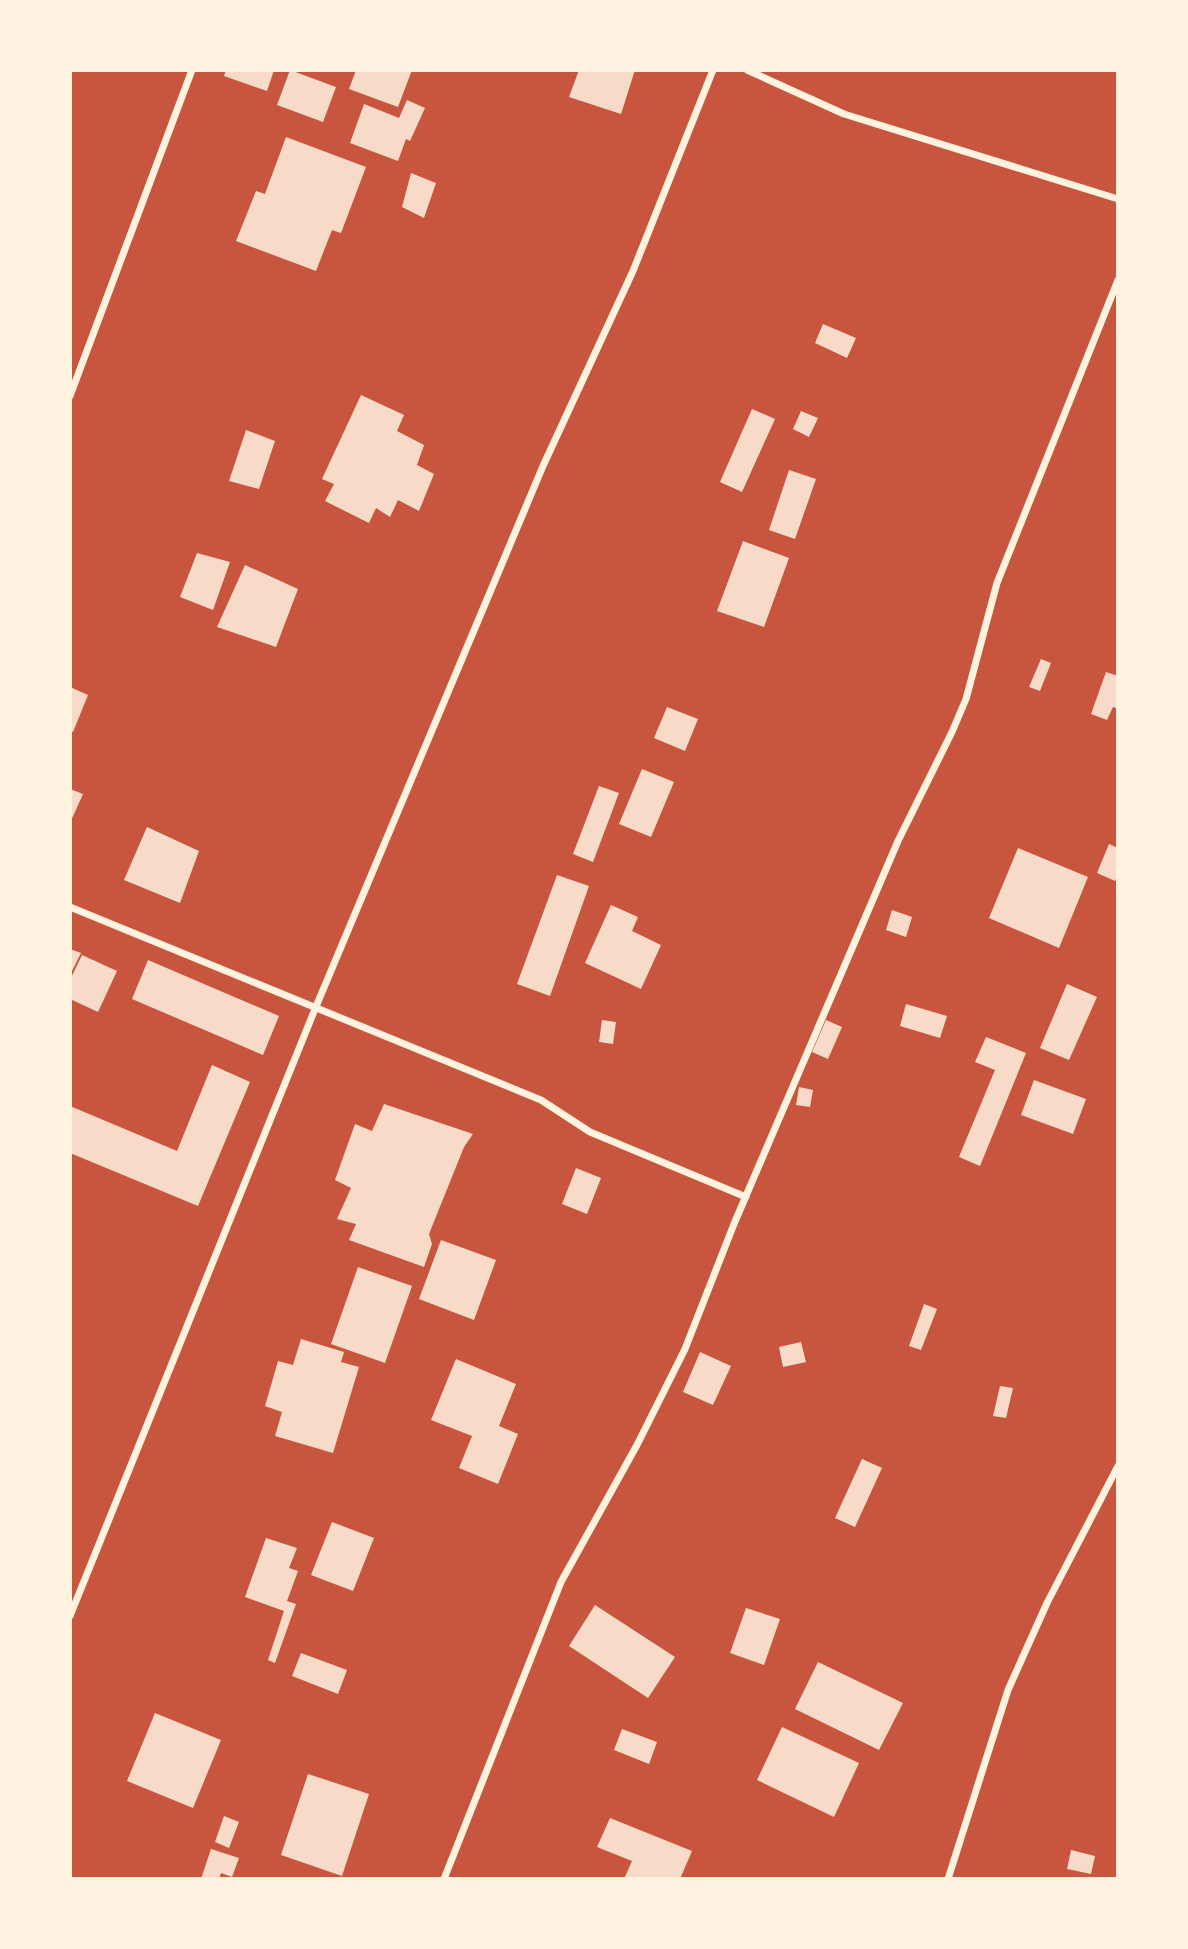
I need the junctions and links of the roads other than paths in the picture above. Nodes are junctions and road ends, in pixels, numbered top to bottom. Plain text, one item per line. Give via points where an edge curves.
1 (192, 70) edge
2 (713, 70) edge
3 (747, 70) edge
4 (1118, 199) edge
5 (1118, 281) edge
6 (70, 397) edge
7 (70, 907) edge
8 (316, 1009) junction
9 (746, 1197) junction
10 (1118, 1466) edge
11 (70, 1616) edge
12 (444, 1879) edge
13 (948, 1879) edge

1 - 6 street
2 - 8 street via 633,271 543,466
3 - 4 street via 844,114
5 - 9 street via 997,583 957,721 898,841
7 - 8 street
8 - 9 street via 541,1100 590,1132
8 - 11 street
9 - 12 street via 685,1349 561,1582
10 - 13 street via 1047,1603 1009,1690

